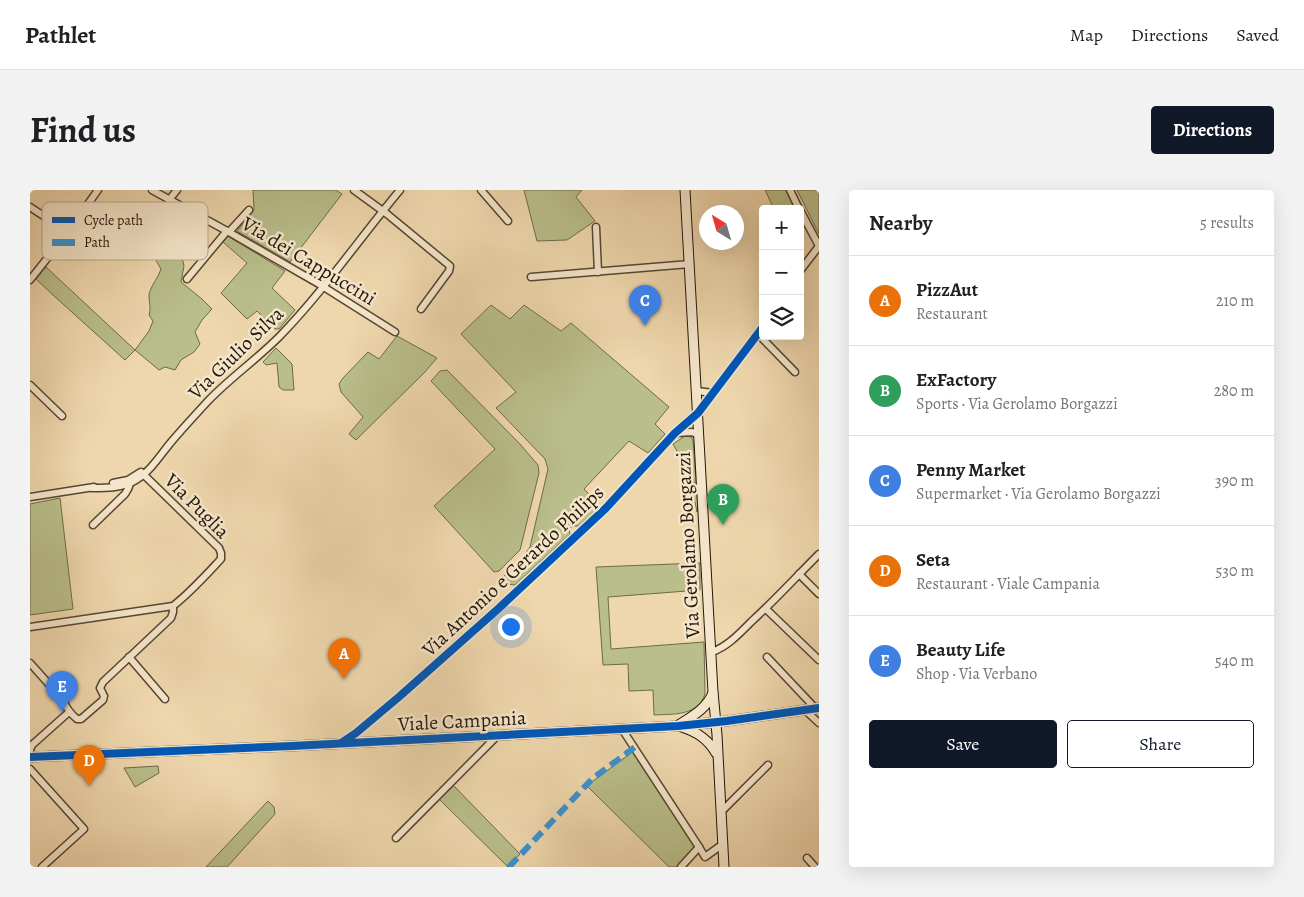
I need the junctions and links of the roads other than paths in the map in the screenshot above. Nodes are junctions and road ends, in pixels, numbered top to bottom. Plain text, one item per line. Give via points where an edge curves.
1 (98, 190) edge
2 (152, 190) edge
3 (177, 190) edge
4 (354, 190) edge
5 (400, 190) edge
6 (480, 190) edge
7 (685, 190) edge
8 (790, 190) edge
9 (169, 200) junction
10 (89, 202) edge
11 (173, 202) edge
12 (798, 205) edge
13 (30, 207) edge
14 (249, 210) dead end
15 (382, 211) junction
16 (42, 215) edge
17 (804, 218) edge
18 (208, 221) edge
19 (508, 221) dead end
20 (596, 227) dead end
21 (228, 232) junction
22 (819, 246) edge
23 (208, 255) edge
24 (46, 260) edge
25 (204, 260) edge
26 (690, 264) junction
27 (804, 266) edge
28 (598, 272) junction
29 (531, 277) dead end
30 (187, 279) dead end
31 (30, 280) edge
32 (324, 287) junction
33 (421, 309) dead end
34 (395, 332) dead end
35 (758, 334) joint
36 (795, 372) dead end
37 (30, 385) edge
38 (697, 391) junction
39 (713, 393) junction
40 (698, 413) junction
41 (62, 416) dead end
42 (675, 434) junction
43 (699, 435) junction
44 (142, 473) junction
45 (128, 482) junction
46 (30, 497) edge
47 (93, 525) dead end
48 (819, 554) edge
49 (799, 574) junction
50 (819, 594) edge
51 (173, 606) junction
52 (766, 609) junction
53 (30, 627) edge
54 (712, 652) junction
55 (129, 657) junction
56 (767, 657) dead end
57 (819, 660) edge
58 (30, 664) edge
59 (713, 692) junction
60 (165, 699) dead end
61 (818, 708) edge
62 (805, 710) junction
63 (69, 712) junction
64 (716, 722) junction
65 (819, 722) edge
66 (678, 726) junction
67 (622, 728) junction
68 (498, 735) junction
69 (341, 743) junction
70 (30, 750) edge
71 (718, 755) junction
72 (30, 757) edge
73 (768, 765) dead end
74 (30, 768) edge
75 (721, 812) junction
76 (396, 838) dead end
77 (723, 844) junction
78 (699, 847) junction
79 (807, 858) dead end
80 (42, 867) edge
81 (681, 867) edge
82 (724, 867) edge
83 (815, 867) edge

1 - 10 street
2 - 9 street, Via dei Cappuccini
3 - 9 street
4 - 15 street
5 - 15 street, Via Giulio Silva
6 - 19 street
7 - 26 street, Via Gerolamo Borgazzi
8 - 12 street
9 - 11 street, Via dei Cappuccini
13 - 16 street
14 - 21 street
15 - 32 street, Via Giulio Silva
15 - 33 street via 450,266
17 - 22 street
18 - 21 street, Via dei Cappuccini
20 - 28 street
21 - 23 street
21 - 32 street, Via dei Cappuccini
22 - 27 street
24 - 31 street
25 - 30 street
26 - 28 street
26 - 38 street, Via Gerolamo Borgazzi
28 - 29 street
32 - 34 street, Via dei Cappuccini
32 - 44 street, Via Giulio Silva via 278,338 218,392
35 - 36 street
35 - 39 street, Via Antonio e Gerardo Philips
37 - 41 street
38 - 39 street
38 - 40 street, Via Gerolamo Borgazzi
39 - 40 street, Via Antonio e Gerardo Philips
40 - 42 street, Via Antonio e Gerardo Philips
40 - 43 street, Via Gerolamo Borgazzi
42 - 43 street via 692,432
42 - 69 street, Via Antonio e Gerardo Philips via 606,508 502,605 400,696
43 - 54 street, Via Gerolamo Borgazzi
44 - 45 street, Via Giulio Silva
44 - 51 street, Via Puglia via 221,553 221,558 198,584
45 - 46 street
45 - 47 street, Via Giulio Silva via 125,494
48 - 49 street
49 - 50 street
49 - 52 street
51 - 53 street
51 - 55 street, Via Puglia via 171,618
52 - 54 street via 728,644
52 - 57 street
54 - 59 street, Via Gerolamo Borgazzi
55 - 60 street
55 - 63 street, Via Puglia via 100,686 104,700 81,719 77,720
56 - 61 street
58 - 63 street via 64,701
59 - 64 street, Via Gerolamo Borgazzi
59 - 66 street via 703,709
61 - 62 street, Viale Campania
62 - 64 street, Viale Campania
62 - 65 street
63 - 70 street
64 - 66 street, Viale Campania
64 - 71 street, Via Gerolamo Borgazzi
66 - 67 street, Viale Campania
66 - 71 street, Viale Campania via 706,739
67 - 68 street, Viale Campania
67 - 78 street
68 - 69 street, Viale Campania
68 - 76 street
69 - 72 street, Viale Campania
71 - 75 street, Via Gerolamo Borgazzi
73 - 75 street
74 - 80 street via 84,829
75 - 77 street, Via Gerolamo Borgazzi
77 - 78 street via 705,857
77 - 82 street, Via Gerolamo Borgazzi
78 - 81 street
79 - 83 street

